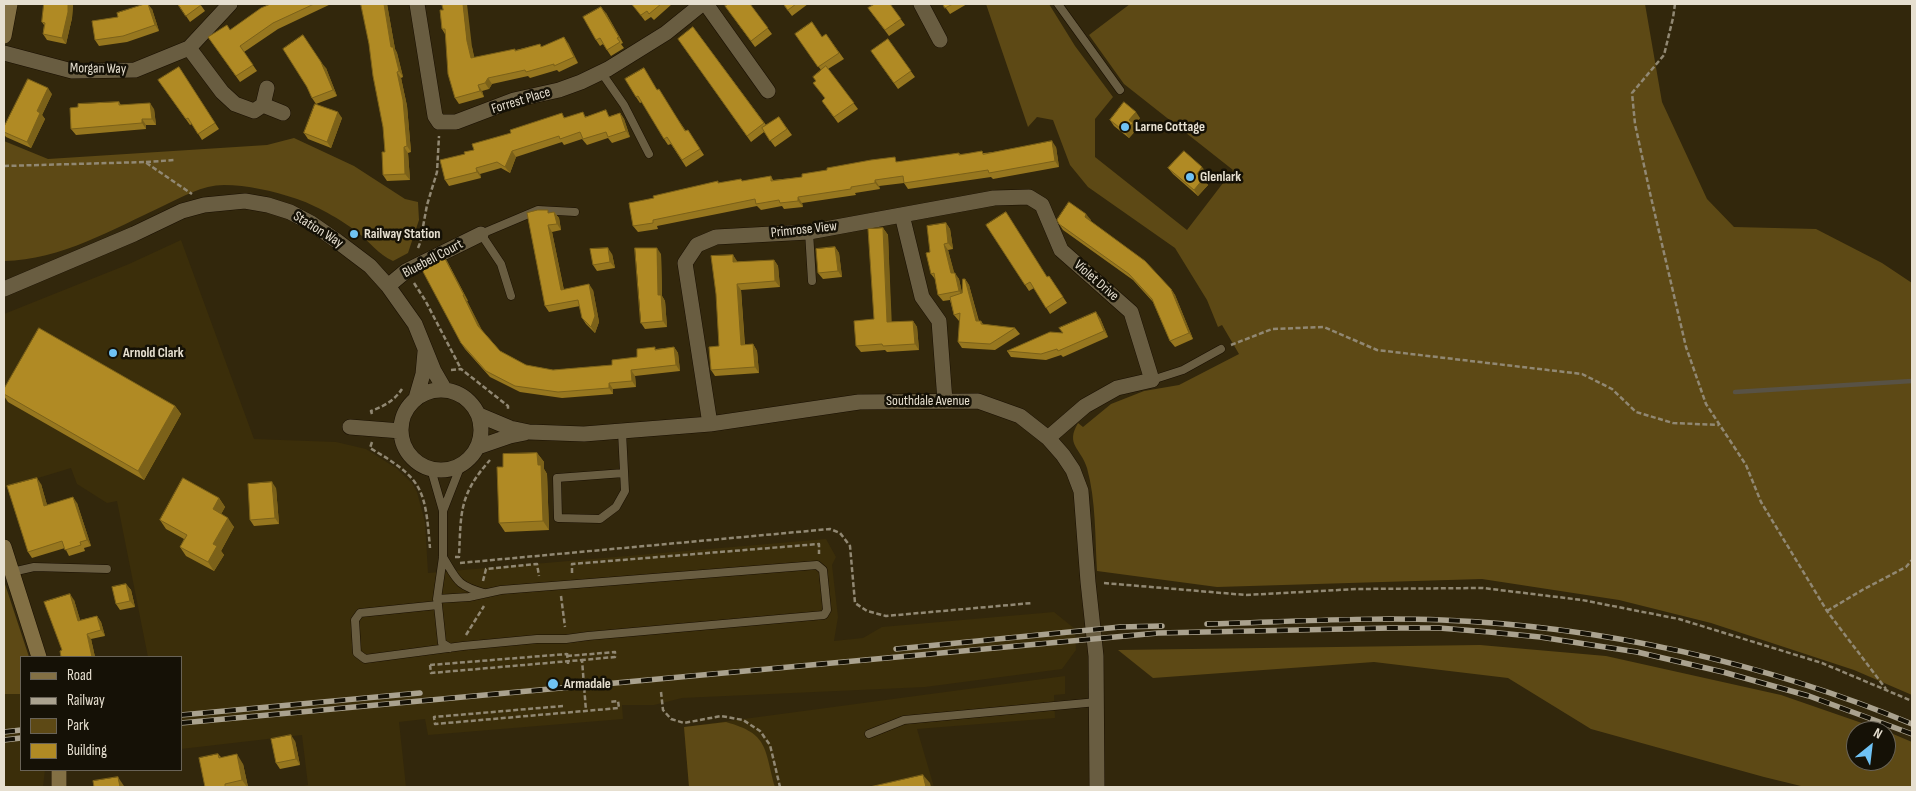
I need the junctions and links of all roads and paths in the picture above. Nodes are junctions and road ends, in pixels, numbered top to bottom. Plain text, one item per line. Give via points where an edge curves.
1 (10, 4) edge
2 (230, 4) edge
3 (417, 4) edge
4 (702, 4) edge
5 (706, 4) edge
6 (921, 4) edge
7 (1058, 4) edge
8 (1675, 4) edge
9 (4, 36) edge
10 (940, 40) dead end
11 (189, 48) junction
12 (4, 53) edge
13 (601, 72) junction
14 (267, 88) dead end
15 (1120, 90) dead end
16 (768, 91) dead end
17 (263, 105) junction
18 (283, 113) dead end
19 (439, 122) junction
20 (649, 154) dead end
21 (174, 160) dead end
22 (145, 162) junction
23 (4, 166) edge
24 (198, 207) junction
25 (575, 212) dead end
26 (902, 215) junction
27 (809, 232) junction
28 (480, 234) junction
29 (406, 271) junction
30 (4, 277) edge
31 (24, 279) junction
32 (812, 281) dead end
33 (388, 286) junction
34 (4, 289) edge
35 (511, 296) dead end
36 (1220, 349) joint
37 (425, 351) junction
38 (461, 369) junction
39 (434, 371) junction
40 (1152, 380) junction
41 (406, 382) dead end
42 (445, 390) junction
43 (416, 398) junction
44 (945, 401) junction
45 (479, 415) junction
46 (710, 424) junction
47 (1720, 425) junction
48 (350, 427) dead end
49 (510, 428) junction
50 (377, 429) junction
51 (401, 431) junction
52 (529, 432) junction
53 (622, 432) junction
54 (1048, 438) junction
55 (478, 447) junction
56 (496, 456) dead end
57 (461, 465) junction
58 (431, 469) junction
59 (624, 473) junction
60 (443, 511) junction
61 (4, 547) edge
62 (443, 556) junction
63 (1912, 560) edge
64 (458, 564) dead end
65 (107, 568) dead end
66 (820, 568) junction
67 (459, 569) dead end
68 (12, 572) junction
69 (545, 576) dead end
70 (484, 580) junction
71 (480, 582) dead end
72 (1088, 582) junction
73 (560, 586) junction
74 (486, 593) junction
75 (437, 602) junction
76 (1827, 611) junction
77 (566, 639) junction
78 (463, 646) junction
79 (450, 648) junction
80 (39, 656) edge
81 (582, 660) junction
82 (462, 663) junction
83 (1887, 690) junction
84 (661, 692) dead end
85 (1912, 701) edge
86 (609, 702) dead end
87 (1097, 702) junction
88 (562, 706) dead end
89 (586, 711) junction
90 (869, 734) dead end
91 (59, 771) edge
92 (59, 787) edge
93 (780, 787) edge
94 (1097, 787) edge

1 - 9 main road
2 - 11 street, Morgan Way
3 - 19 street via 434,116
4 - 13 street, Forrest Place via 666,33
5 - 16 street
6 - 10 street
7 - 15 lane
8 - 47 path via 1664,55 1632,93 1635,124 1686,347 1706,404
11 - 12 street, Morgan Way via 135,70 72,71
11 - 17 street via 235,104 254,111
13 - 19 street, Forrest Place via 559,90 514,100 466,119
13 - 20 lane via 624,105
14 - 17 street
17 - 18 street
19 - 29 path via 437,172 420,243
21 - 22 path
22 - 23 path
22 - 24 path via 192,192
24 - 31 street, Station Way
24 - 33 street, Station Way via 245,201 290,212 337,241 370,266
25 - 28 lane via 538,210
26 - 27 street, Primrose View
26 - 40 street, Violet Drive via 994,198 1029,197 1042,205 1061,250 1131,312
26 - 44 street via 922,297 939,321
27 - 32 lane
27 - 46 street, Primrose View via 716,237 697,245 685,263
28 - 29 street, Bluebell Court
28 - 35 lane via 501,264
29 - 33 street, Bluebell Court
29 - 38 path
30 - 31 street, Station Way
31 - 34 street, Station Way
33 - 37 street, Station Way via 415,324
36 - 40 lane via 1183,370
36 - 47 path via 1272,329 1324,327 1377,350 1582,374 1612,389 1636,412 1673,423
37 - 39 street, Station Way
37 - 43 street, Station Way
38 - 39 path
38 - 49 path via 508,406
39 - 42 street, Station Way
40 - 54 street via 1117,388 1085,406
41 - 50 path via 398,396 387,405 371,411
42 - 43 street via 435,390
42 - 45 street via 466,398
43 - 51 street via 402,418
44 - 46 street, Southdale Avenue via 859,402
44 - 54 street, Southdale Avenue via 978,401 1020,416
45 - 49 street, Southdale Avenue
45 - 55 street
46 - 53 street, Southdale Avenue
47 - 76 path via 1746,465 1761,502
48 - 50 street
49 - 52 street, Southdale Avenue
50 - 51 street
50 - 62 path via 370,448 405,470 419,487 427,508 432,559
51 - 58 street via 406,451
52 - 53 street, Southdale Avenue
52 - 55 street, Southdale Avenue
53 - 59 lane
54 - 72 street, Southdale Avenue via 1073,470 1081,491
55 - 57 street
56 - 62 path via 475,476 464,498 460,557
57 - 58 street
57 - 60 lane
58 - 60 lane
59 - 59 lane via 625,491 616,506 600,519 558,518 557,478
60 - 62 lane
61 - 68 main road
62 - 74 lane via 455,579 466,588
62 - 75 lane
63 - 76 path via 1906,567
64 - 67 path
65 - 68 lane via 34,567
66 - 73 lane via 817,565 783,567
66 - 73 path via 819,544 572,564 572,575 560,575
66 - 77 lane via 823,570 827,610 824,615
68 - 80 main road
69 - 70 path via 538,576 537,564 486,568
70 - 71 path
70 - 74 path
72 - 83 path via 1246,595 1357,589 1483,588 1582,600 1678,619 1822,663
72 - 87 street, Southdale Avenue via 1094,624
73 - 74 lane
73 - 77 path
74 - 75 lane
74 - 78 path via 487,600 463,640
75 - 79 lane via 442,643
75 - 79 lane via 360,613 354,620 357,653 366,659
76 - 83 path
77 - 78 lane
78 - 79 lane
78 - 82 path
81 - 82 path via 615,657 615,652
81 - 82 path, bridge via 431,673 430,665
81 - 89 path, bridge
83 - 85 path
84 - 93 path via 663,710 671,719 684,723 721,716 742,720 760,731 770,745
86 - 89 path via 618,701 619,708
87 - 90 lane via 904,720
87 - 94 street, Southdale Avenue
88 - 89 path via 434,717 434,724
91 - 92 main road

